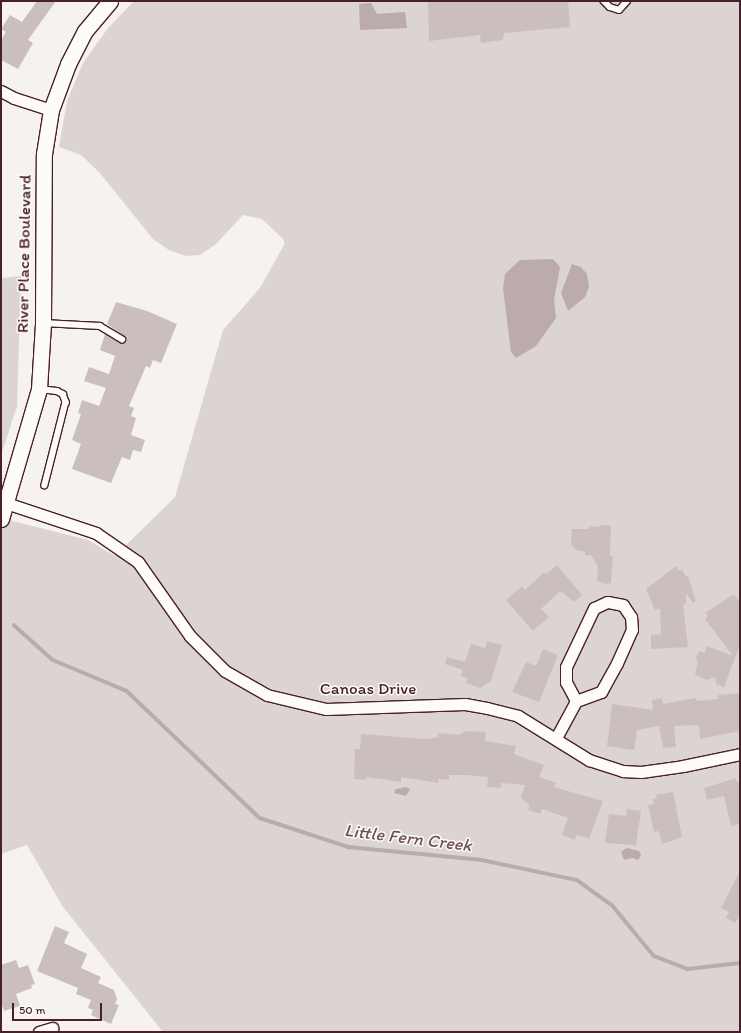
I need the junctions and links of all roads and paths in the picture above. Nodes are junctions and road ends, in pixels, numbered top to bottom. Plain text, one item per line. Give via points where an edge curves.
1 (110, 1) edge
2 (604, 1) edge
3 (627, 1) edge
4 (1, 91) edge
5 (51, 110) junction
6 (43, 323) junction
7 (122, 339) dead end
8 (39, 389) junction
9 (45, 485) dead end
10 (6, 503) junction
11 (1, 518) edge
12 (576, 701) junction
13 (556, 738) junction
14 (740, 754) edge
15 (52, 1028) dead end
16 (39, 1032) edge

1 - 5 street, River Place Boulevard via 85,31 68,64
2 - 3 lane via 610,8 619,10
4 - 5 street
5 - 6 street, River Place Boulevard via 43,183
6 - 7 lane via 100,326
6 - 8 street, River Place Boulevard
8 - 9 lane via 57,391 63,394 66,402
8 - 10 street, River Place Boulevard
10 - 11 street, River Place Boulevard
10 - 13 street, Canoas Drive via 96,533 138,562 190,636 225,671 267,695 326,709 458,704 487,708 518,716
12 - 12 street via 601,692 617,663 632,630 631,617 623,605 607,602 594,608 566,667 566,682
12 - 13 street
13 - 14 street, Canoas Drive via 589,760 623,771 641,772 683,766
15 - 16 street

